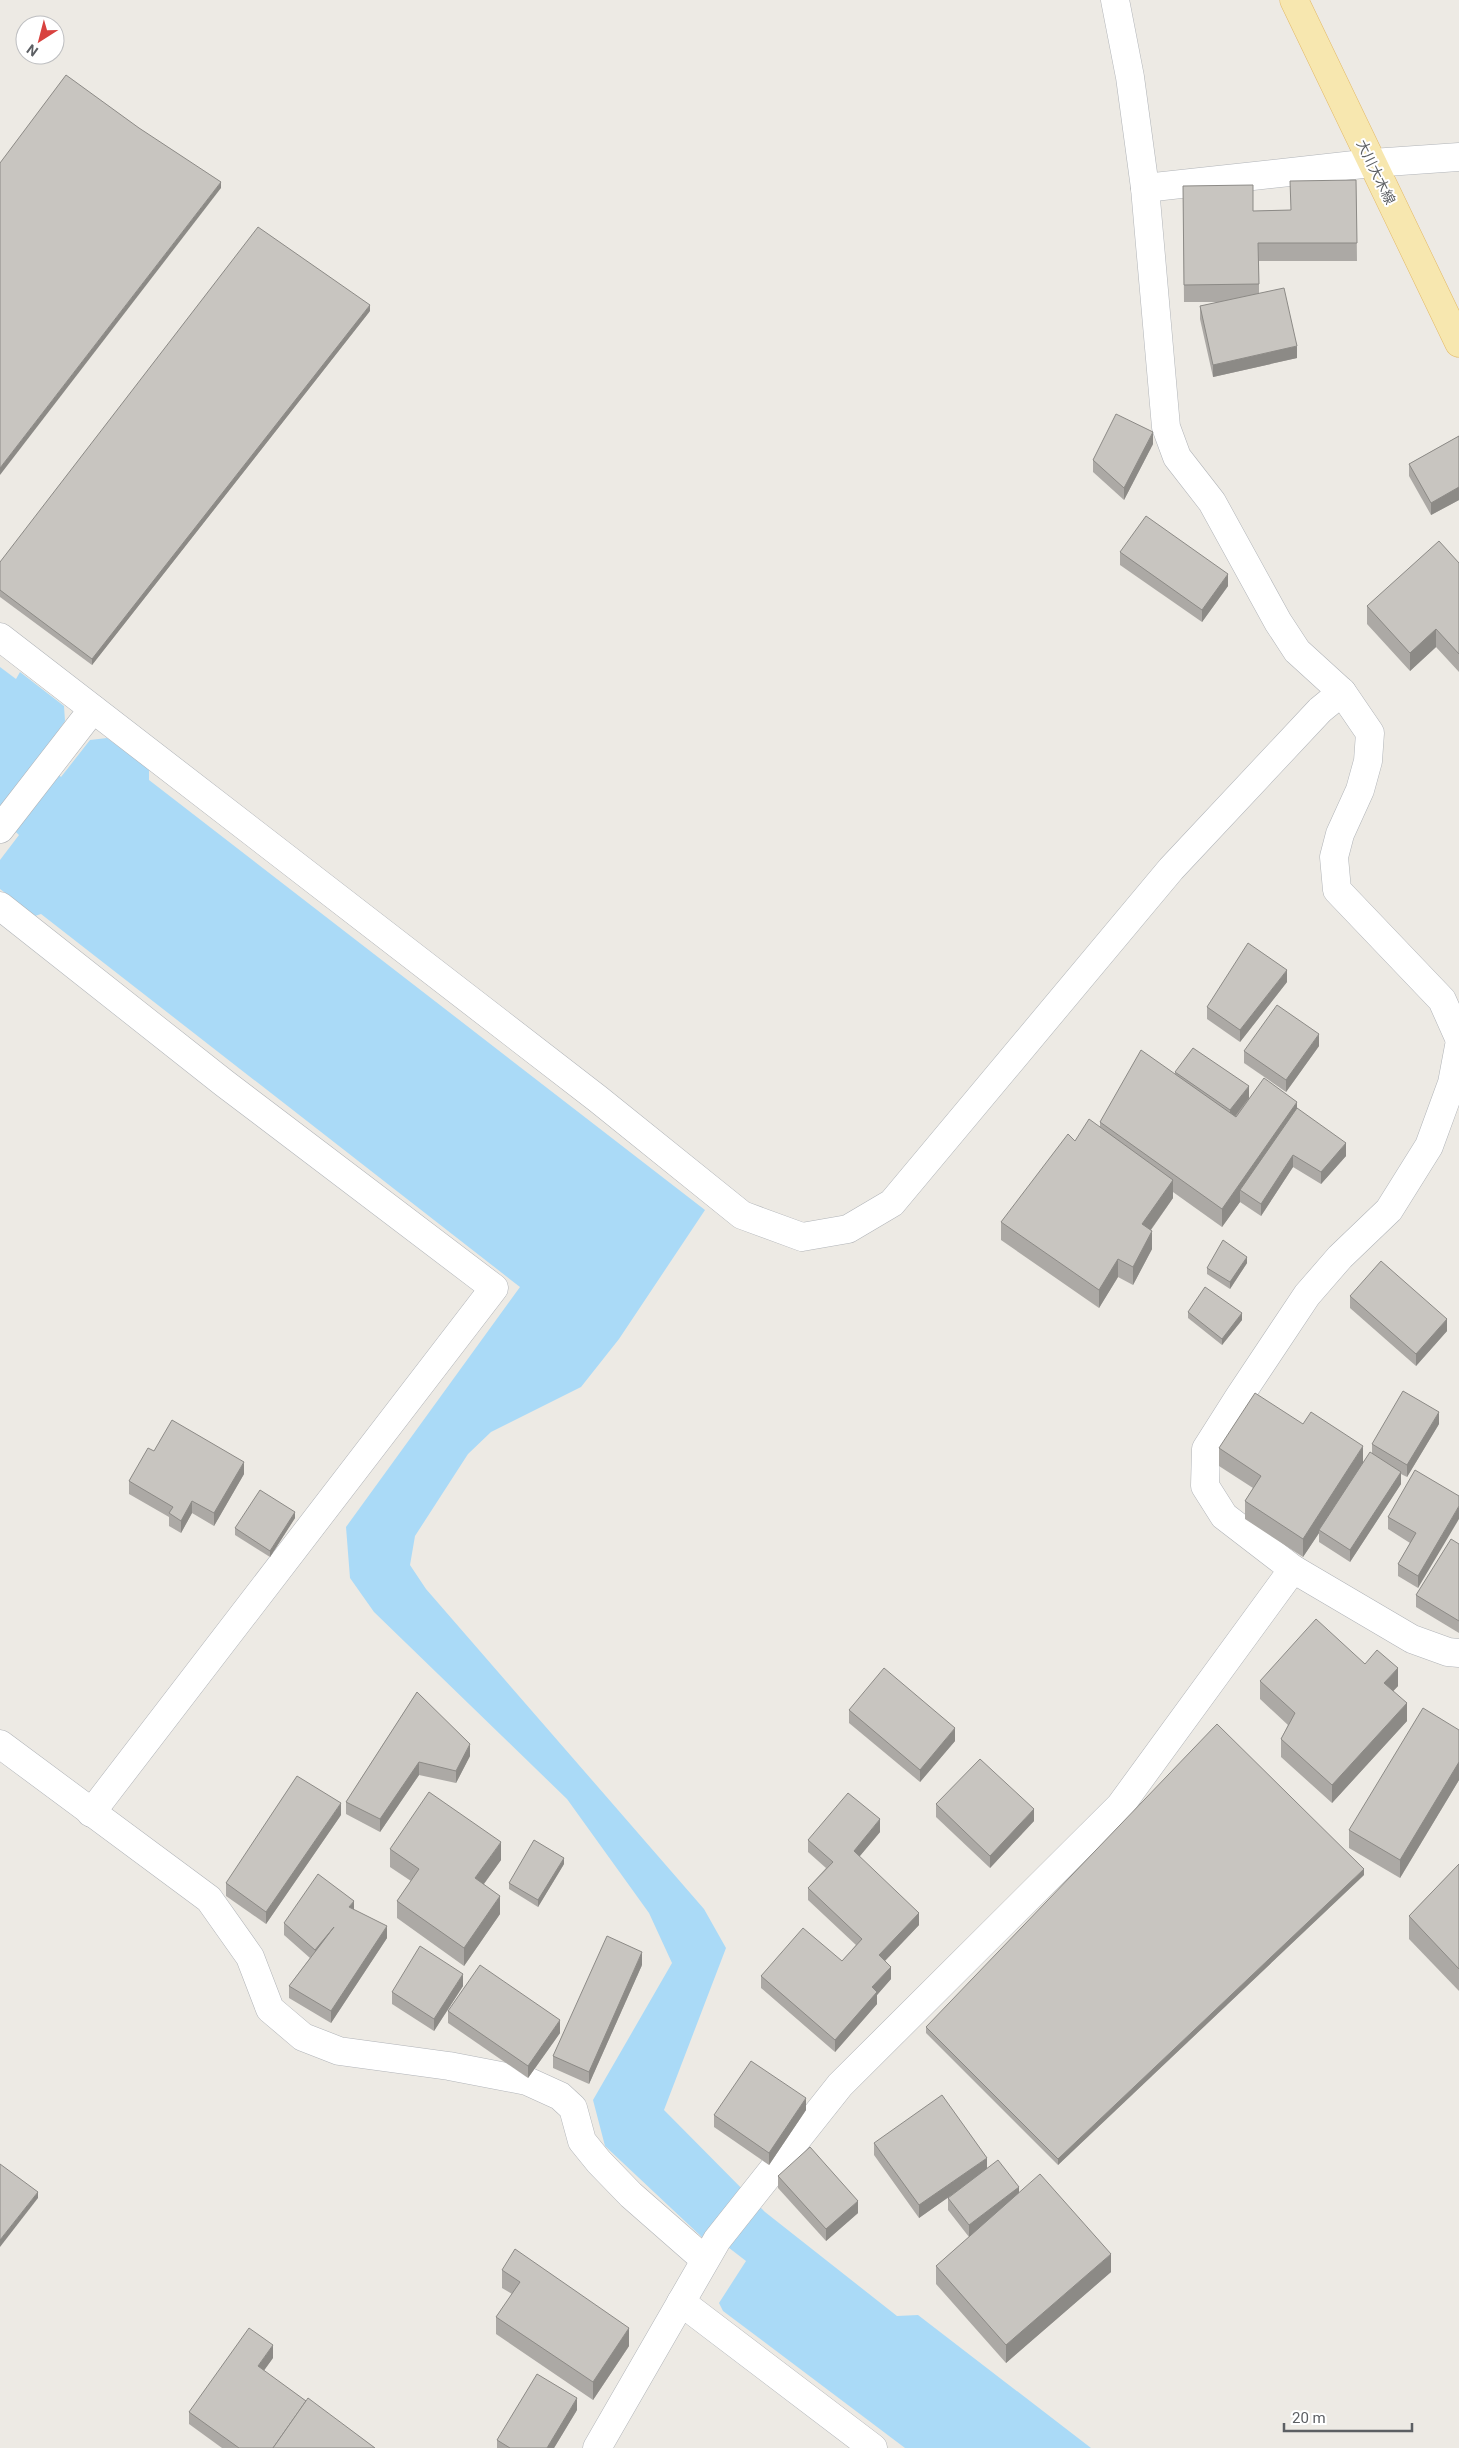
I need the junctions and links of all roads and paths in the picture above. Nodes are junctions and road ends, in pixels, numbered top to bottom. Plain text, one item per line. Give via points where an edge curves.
1 (1115, 0) edge
2 (1294, 0) edge
3 (1459, 156) edge
4 (1372, 163) junction
5 (1145, 188) junction
6 (1459, 343) edge
7 (0, 637) edge
8 (1342, 692) junction
9 (88, 716) junction
10 (0, 829) edge
11 (0, 906) edge
12 (1459, 1038) edge
13 (1459, 1046) edge
14 (1293, 1569) junction
15 (1459, 1653) edge
16 (0, 1744) edge
17 (91, 1813) junction
18 (704, 2260) junction
19 (681, 2302) junction
20 (597, 2448) edge
21 (872, 2448) edge

1 - 5 street via 1130,77
2 - 4 main road, 大川大木線
3 - 4 street
4 - 5 street
4 - 6 main road, 大川大木線
5 - 8 street via 1166,427 1177,457 1212,502 1297,651
7 - 9 street
8 - 9 street via 1320,710 1171,869 892,1203 848,1229 802,1237 742,1215 598,1099
8 - 12 street via 1370,733 1368,761 1360,790 1340,834 1334,857 1338,890 1442,1000
9 - 10 street
11 - 17 street via 224,1084 494,1288
13 - 14 street via 1452,1084 1429,1146 1389,1210 1306,1295 1206,1449 1205,1486 1224,1516
14 - 15 street via 1412,1639
14 - 18 street via 1120,1806 840,2085 716,2240
16 - 17 street
17 - 18 street via 209,1899 250,1957 270,2008 304,2037 340,2050 449,2066 527,2082 560,2096 573,2108 582,2141 599,2162
18 - 19 street
19 - 20 street
19 - 21 street

